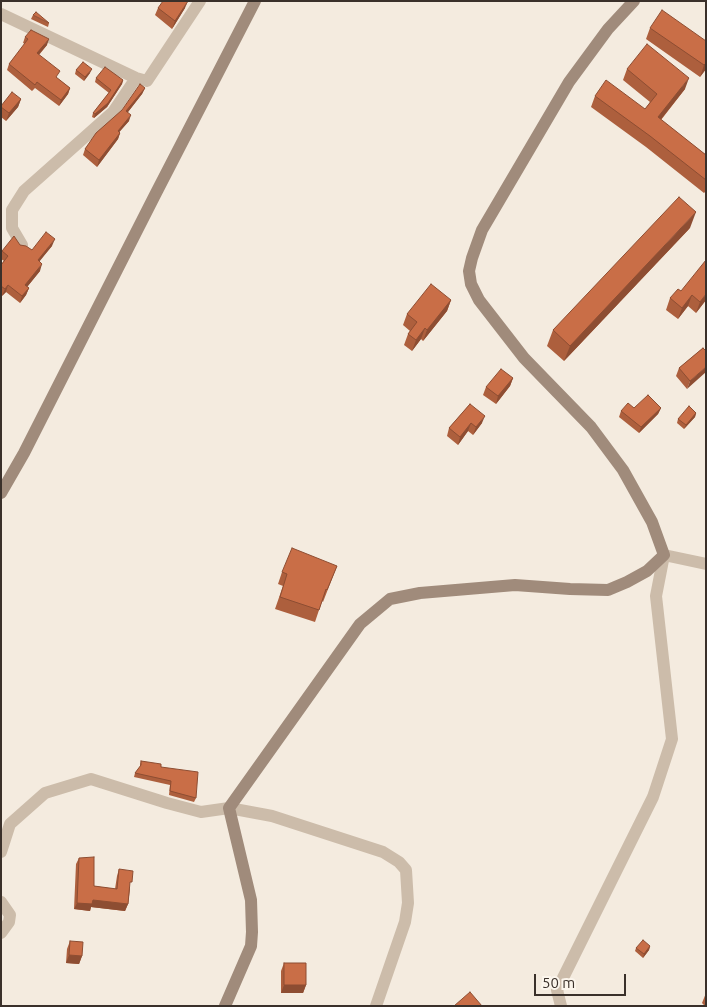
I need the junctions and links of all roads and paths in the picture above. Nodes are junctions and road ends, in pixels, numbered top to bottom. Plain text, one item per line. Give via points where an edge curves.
1 (200, 1) edge
2 (255, 1) edge
3 (634, 1) edge
4 (1, 14) edge
5 (136, 78) junction
6 (22, 246) edge
7 (1, 493) edge
8 (664, 555) junction
9 (706, 564) edge
10 (229, 808) junction
11 (1, 852) edge
12 (1, 902) edge
13 (1, 933) edge
14 (225, 1006) edge
15 (376, 1006) edge
16 (562, 1006) edge

1 - 5 street via 147,81
2 - 7 street
3 - 8 street via 608,29 569,82 482,230 472,258 470,284 524,358 592,427 623,470 652,522
4 - 5 street
5 - 6 street via 113,112 24,191 12,210 12,228
8 - 9 street
8 - 10 street via 647,571 608,590 515,585 420,593 390,599 360,624
8 - 16 street via 656,596 672,739 653,797 557,990
10 - 11 street via 201,812 91,778 45,792 10,824
10 - 14 street via 251,900 252,946
10 - 15 street via 272,816 383,852 406,870 408,903 405,922
12 - 13 street via 10,915

